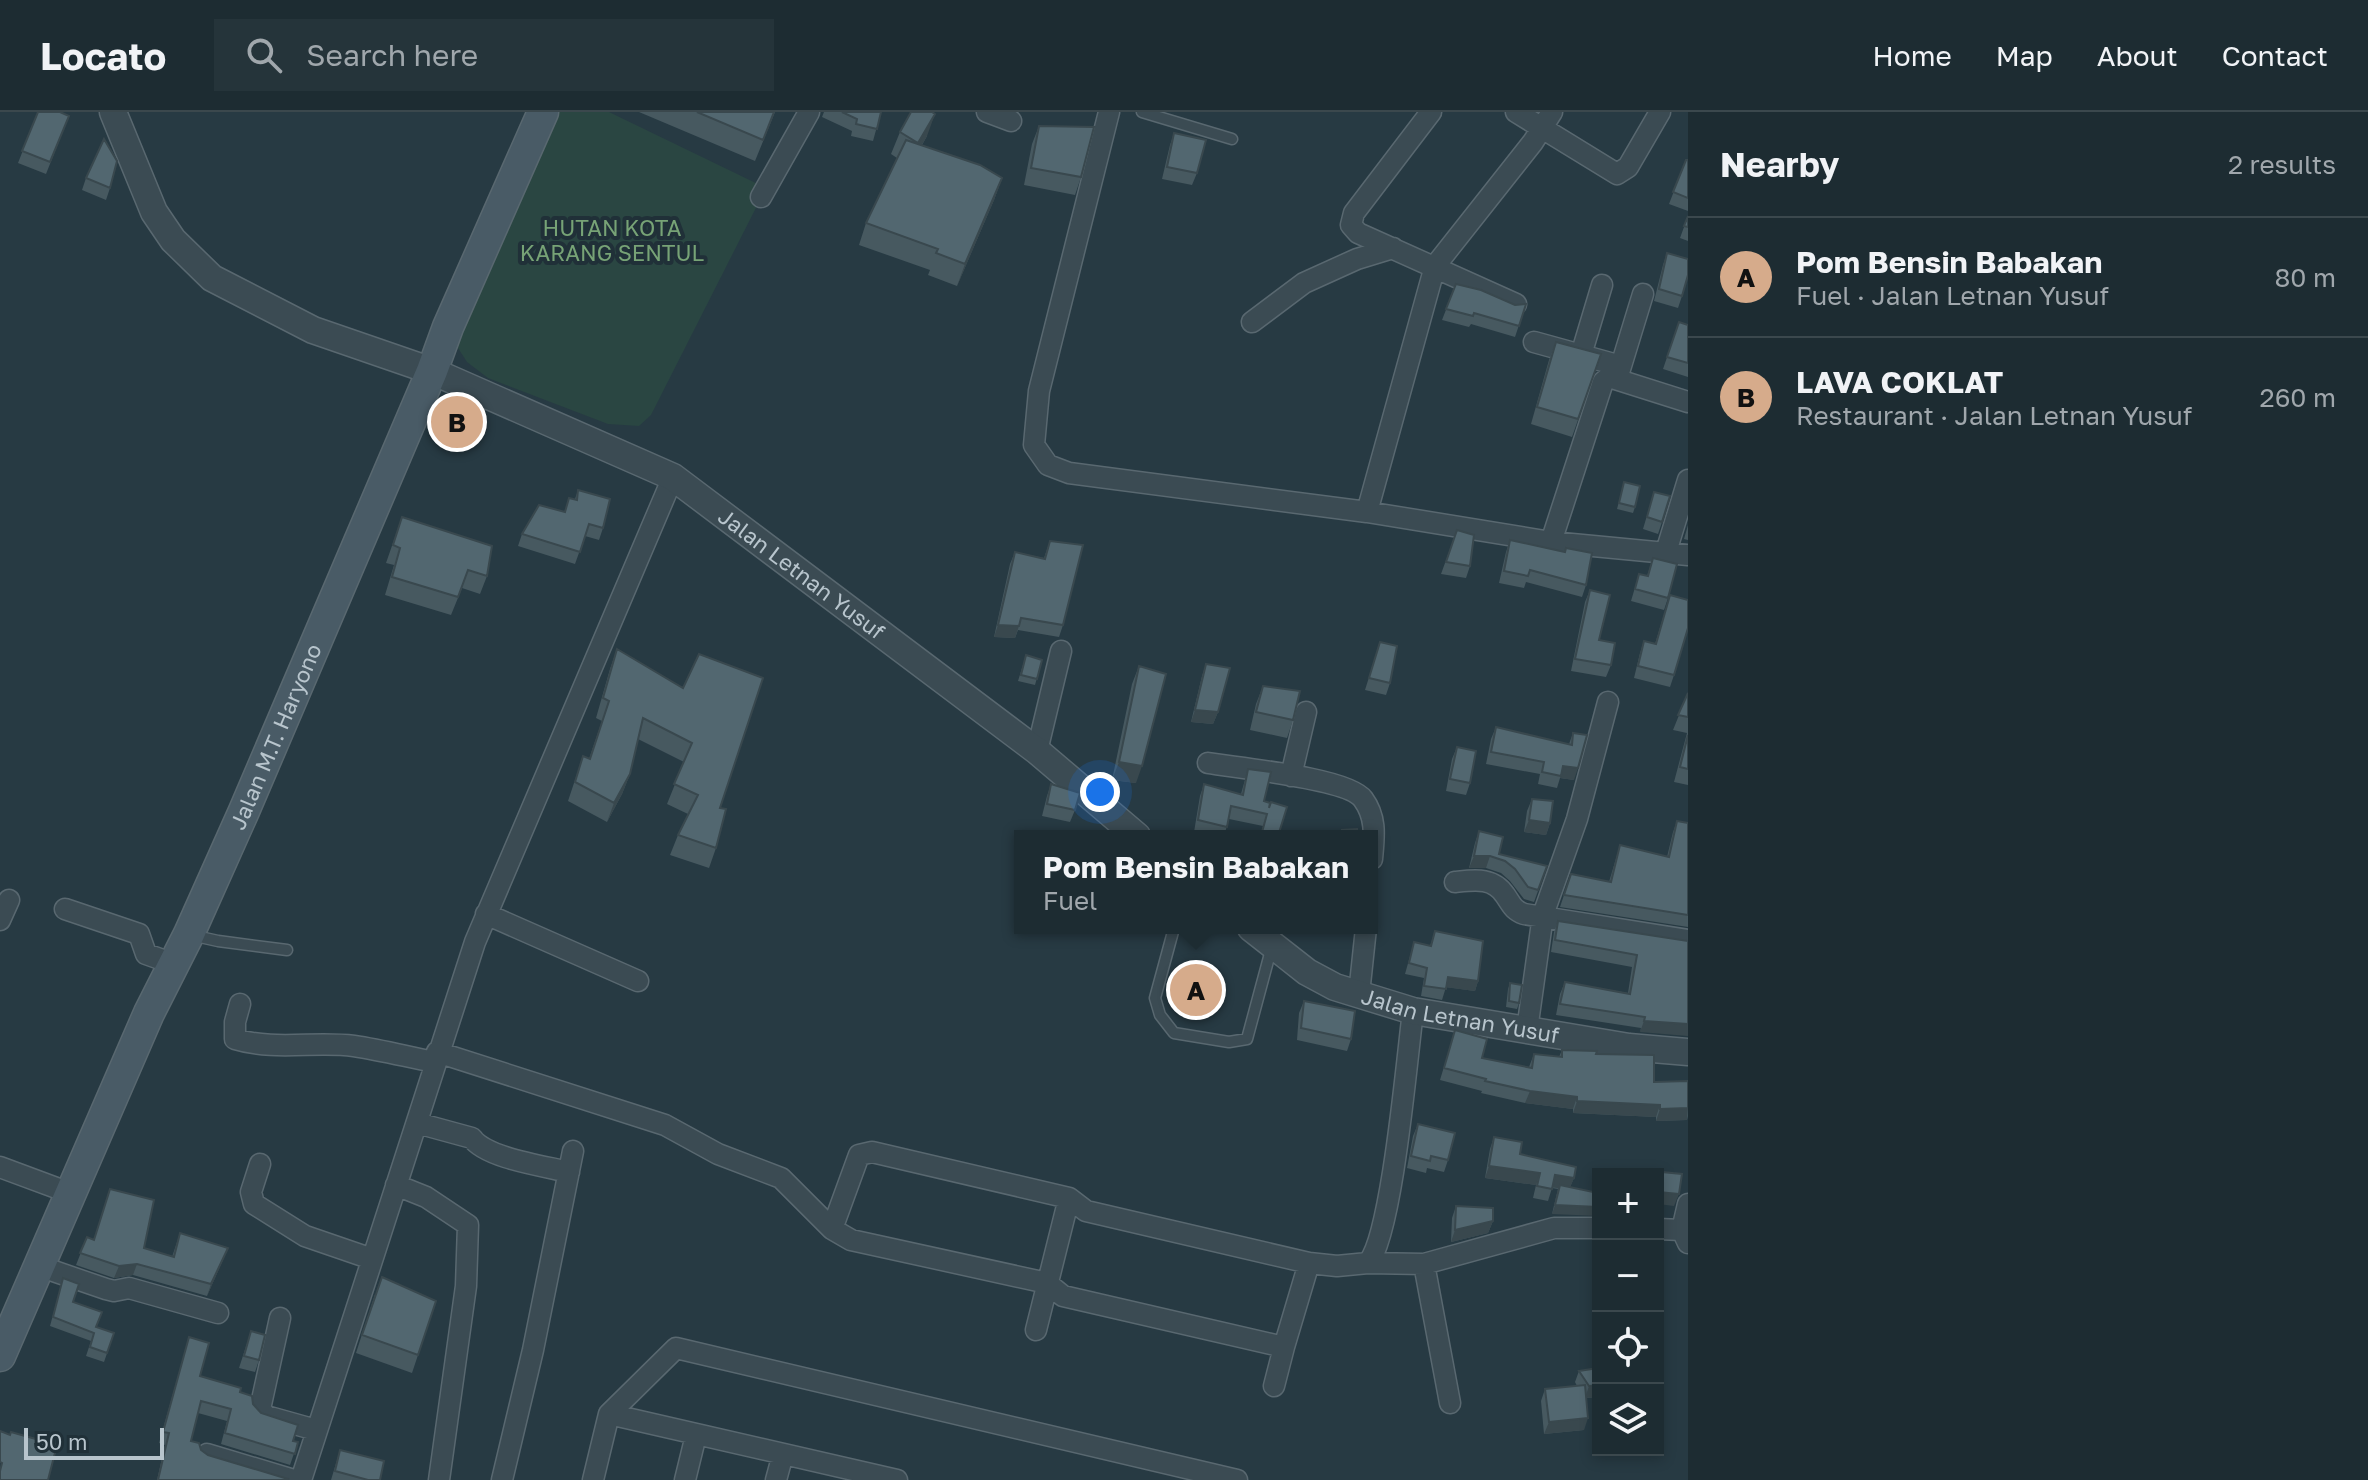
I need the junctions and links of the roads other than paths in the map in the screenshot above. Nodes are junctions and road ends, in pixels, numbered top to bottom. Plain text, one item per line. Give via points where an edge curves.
1 (113, 112) edge
2 (132, 112) edge
3 (543, 112) edge
4 (809, 112) edge
5 (987, 112) edge
6 (1109, 112) edge
7 (1142, 112) edge
8 (1431, 112) edge
9 (1516, 112) edge
10 (1660, 112) edge
11 (1547, 120) edge
12 (1011, 121) dead end
13 (123, 137) junction
14 (1232, 139) dead end
15 (761, 197) dead end
16 (1393, 248) junction
17 (1435, 266) junction
18 (1602, 285) dead end
19 (1643, 294) dead end
20 (1516, 304) edge
21 (1252, 322) dead end
22 (1534, 342) dead end
23 (1581, 355) junction
24 (432, 371) junction
25 (1619, 373) junction
26 (1687, 398) edge
27 (673, 477) junction
28 (1688, 480) edge
29 (1367, 512) junction
30 (1551, 542) junction
31 (1666, 552) junction
32 (1688, 555) edge
33 (1061, 651) dead end
34 (1608, 702) dead end
35 (1306, 712) dead end
36 (1037, 751) junction
37 (1208, 763) dead end
38 (1291, 776) junction
39 (1130, 830) edge
40 (1375, 830) edge
41 (1455, 882) dead end
42 (9, 900) dead end
43 (65, 909) dead end
44 (486, 914) junction
45 (1543, 915) junction
46 (0, 920) edge
47 (189, 934) junction
48 (1172, 934) edge
49 (1259, 934) edge
50 (1365, 934) edge
51 (1688, 940) edge
52 (1272, 944) junction
53 (287, 950) dead end
54 (174, 964) junction
55 (638, 981) dead end
56 (1359, 994) junction
57 (240, 1004) dead end
58 (1413, 1011) junction
59 (1527, 1030) junction
60 (1688, 1052) edge
61 (436, 1057) junction
62 (417, 1123) junction
63 (260, 1164) dead end
64 (0, 1167) edge
65 (396, 1185) junction
66 (70, 1193) junction
67 (1069, 1198) junction
68 (1688, 1204) edge
69 (1592, 1228) edge
70 (832, 1229) junction
71 (1664, 1231) edge
72 (1685, 1236) edge
73 (372, 1259) junction
74 (1309, 1263) junction
75 (1368, 1263) junction
76 (1424, 1264) junction
77 (39, 1266) junction
78 (1047, 1283) junction
79 (218, 1313) dead end
80 (280, 1318) dead end
81 (1036, 1330) dead end
82 (1284, 1347) junction
83 (0, 1356) edge
84 (1274, 1386) dead end
85 (1450, 1403) dead end
86 (609, 1414) junction
87 (316, 1430) junction
88 (696, 1435) junction
89 (207, 1454) edge
90 (783, 1454) junction
91 (1139, 1459) junction
92 (869, 1477) edge
93 (294, 1480) edge
94 (301, 1480) edge
95 (439, 1480) edge
96 (502, 1480) edge
97 (593, 1480) edge
98 (685, 1480) edge
99 (776, 1480) edge
100 (897, 1480) edge
101 (1133, 1480) edge
102 (1237, 1480) edge

1 - 13 street, Jalan Letnan Yusuf
2 - 13 street
3 - 24 main road, Jalan M.T. Haryono
4 - 15 street
5 - 12 street
6 - 29 street via 1039,391 1034,445 1048,465 1069,473
7 - 14 lane
8 - 16 street via 1351,220 1358,233
9 - 11 street
10 - 11 street via 1628,167 1617,174
11 - 17 street
13 - 24 street, Jalan Letnan Yusuf via 154,212 173,240 212,278 313,330
16 - 17 street
16 - 21 street via 1304,283
17 - 20 street
17 - 29 street
18 - 23 street
19 - 25 street
22 - 23 street
23 - 25 street
24 - 27 street, Jalan Letnan Yusuf
24 - 47 main road, Jalan M.T. Haryono
25 - 26 street
25 - 30 street via 1601,386
27 - 36 street, Jalan Letnan Yusuf
27 - 44 street
28 - 31 street
29 - 30 street
30 - 31 street
31 - 32 street
33 - 36 street
34 - 45 street via 1577,819
35 - 38 street
36 - 39 street, Jalan Letnan Yusuf
37 - 38 street
38 - 40 street via 1357,793
41 - 45 street via 1491,882 1513,910
42 - 46 street
43 - 54 street via 139,934 146,954
44 - 55 street
44 - 61 street
45 - 51 street
45 - 59 street
47 - 53 lane
47 - 54 main road, Jalan M.T. Haryono
48 - 52 lane via 1155,998 1160,1015 1174,1033 1229,1042 1247,1039
49 - 52 street, Jalan Letnan Yusuf
50 - 56 street
52 - 56 street, Jalan Letnan Yusuf via 1307,972
54 - 66 main road, Jalan M.T. Haryono
56 - 58 street, Jalan Letnan Yusuf
57 - 61 street via 235,1039 248,1043 352,1046
58 - 59 street, Jalan Letnan Yusuf
58 - 75 street via 1383,1223
59 - 60 street, Jalan Letnan Yusuf
61 - 62 street
61 - 70 street via 665,1125 718,1154 781,1178
62 - 65 street
62 - 96 street via 472,1138 477,1146 499,1155 571,1162
63 - 73 street via 251,1192 254,1204 305,1236
64 - 66 street
65 - 73 street
65 - 95 street via 426,1197 468,1225 466,1286
66 - 77 main road, Jalan M.T. Haryono
67 - 70 street via 867,1152 859,1155
67 - 74 street via 1086,1211
67 - 78 street
68 - 72 street
69 - 76 street via 1554,1228
70 - 78 street via 859,1243
71 - 72 street
73 - 87 street
74 - 75 street
74 - 82 street
75 - 76 street
76 - 85 street
77 - 79 street via 106,1289 129,1288
77 - 83 main road, Jalan M.T. Haryono
78 - 81 street
78 - 82 street via 1063,1296
80 - 87 street via 260,1409 266,1416
82 - 84 street
86 - 88 street
86 - 91 street via 676,1348
86 - 97 street
87 - 94 street
88 - 90 street
88 - 98 street
89 - 93 street
90 - 92 street
90 - 99 street
91 - 101 street
91 - 102 street
92 - 100 street

